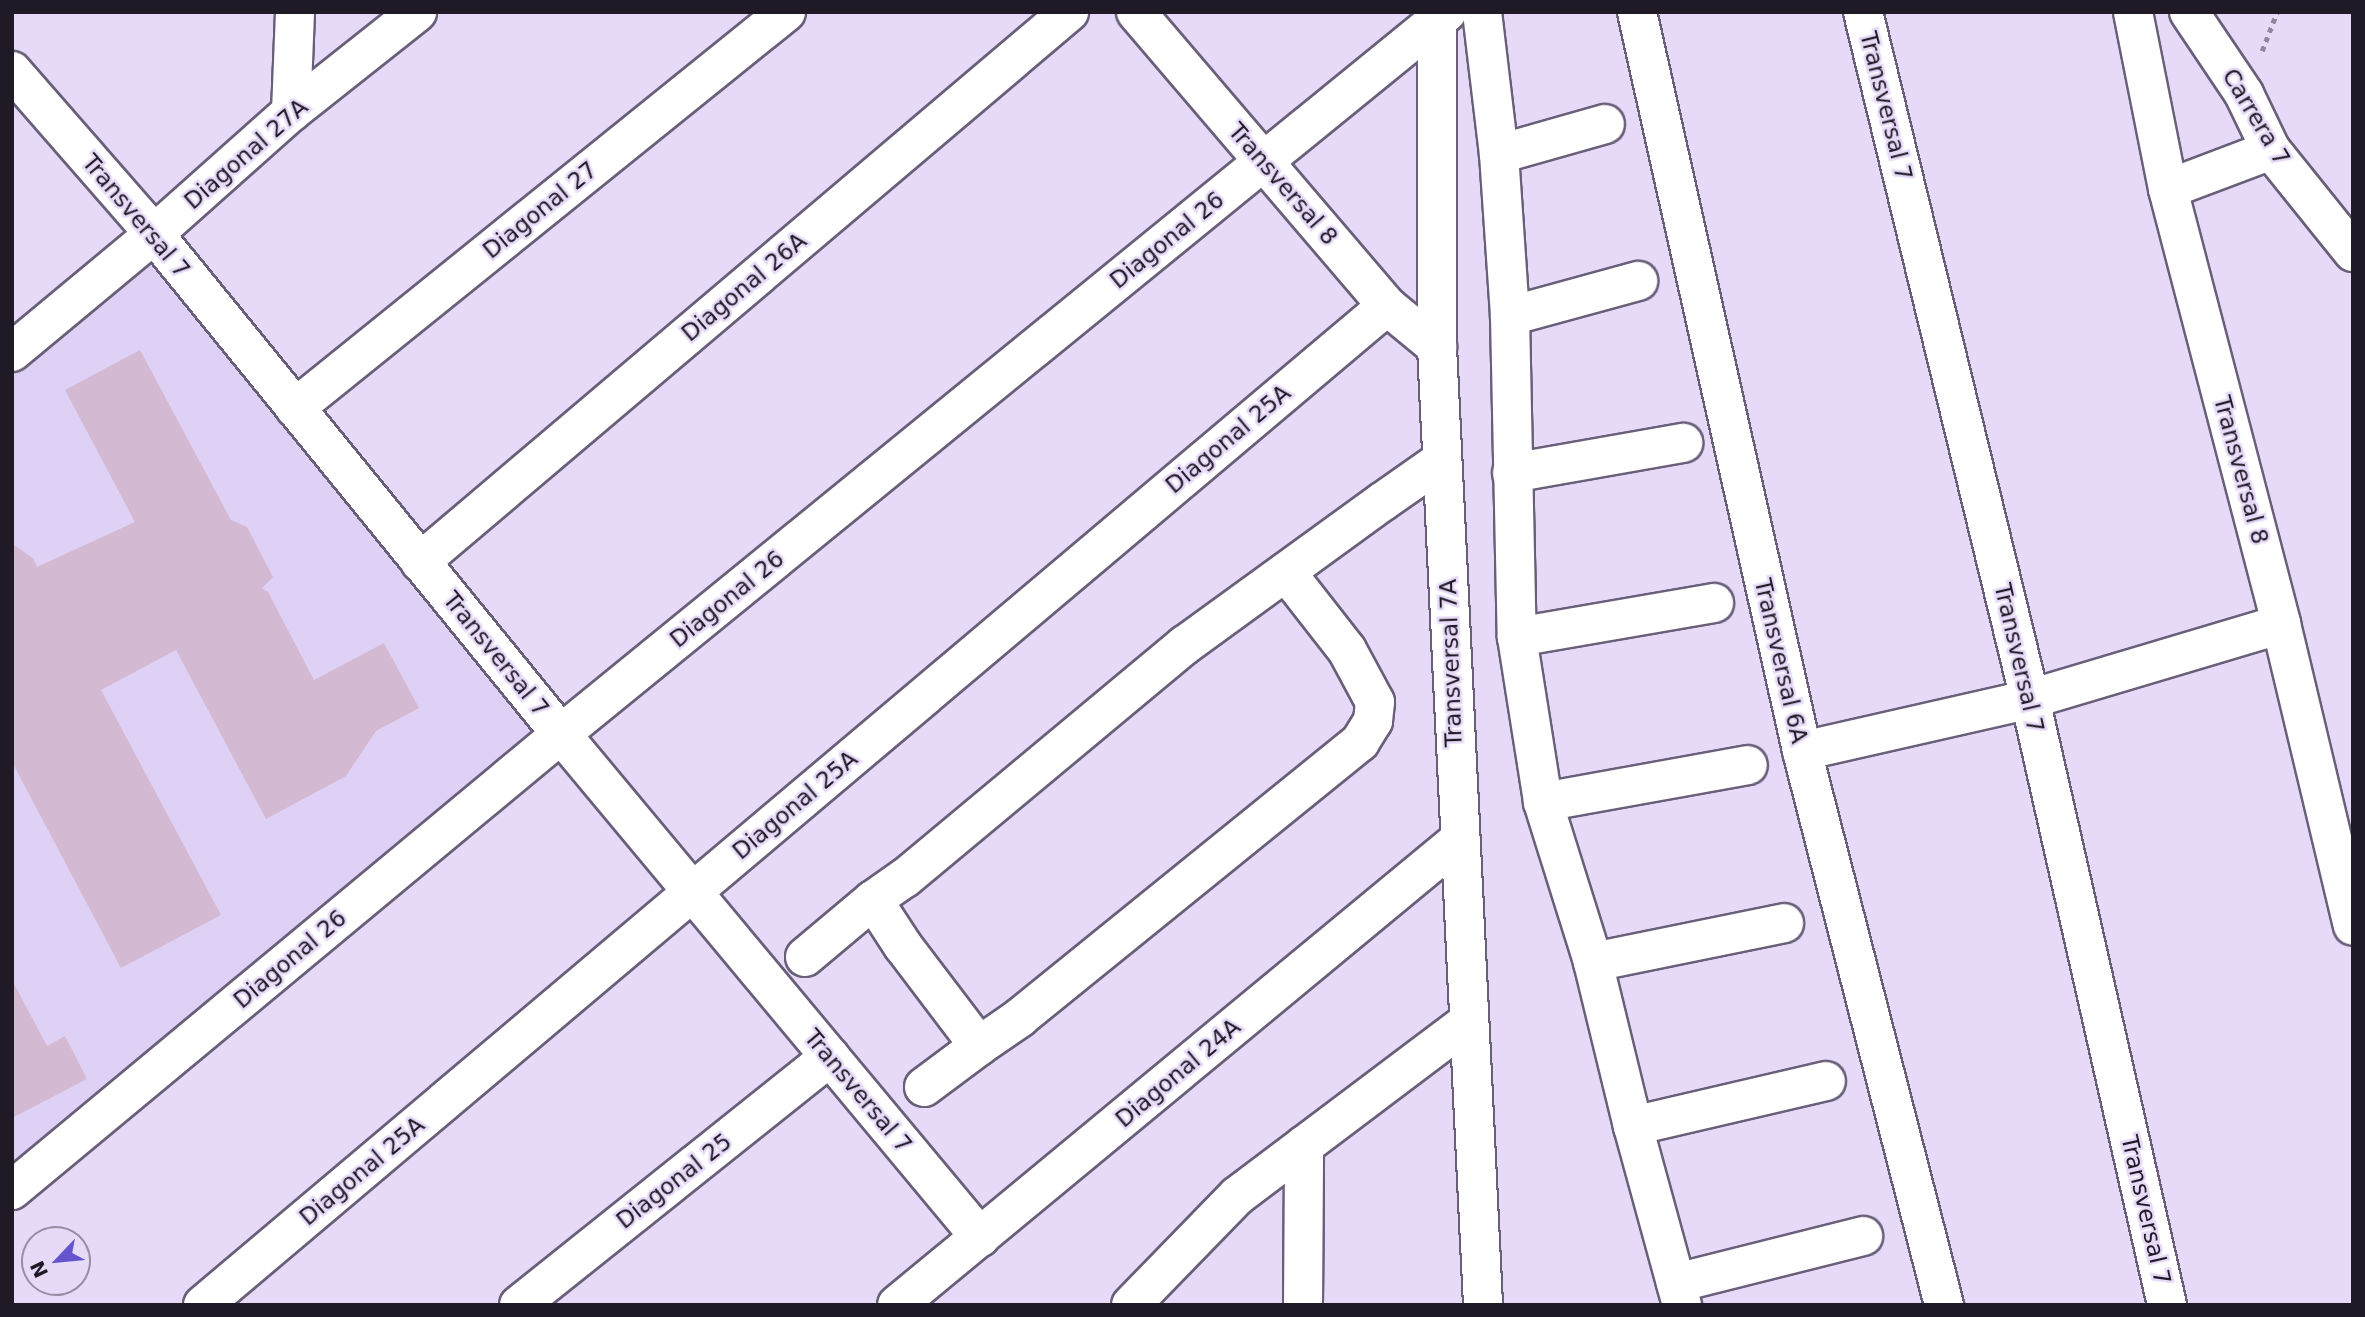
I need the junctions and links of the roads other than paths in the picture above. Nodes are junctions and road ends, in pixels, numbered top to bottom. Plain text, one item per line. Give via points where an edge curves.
1 (295, 12) edge
2 (417, 12) edge
3 (786, 12) edge
4 (1069, 12) edge
5 (1136, 12) edge
6 (1482, 12) edge
7 (1637, 12) edge
8 (1863, 12) edge
9 (2133, 12) edge
10 (2189, 12) edge
11 (1442, 16) edge
12 (13, 73) edge
13 (291, 112) junction
14 (1605, 124) dead end
15 (2271, 150) junction
16 (1499, 154) junction
17 (1263, 162) junction
18 (2168, 189) junction
19 (154, 234) junction
20 (2353, 252) edge
21 (1638, 281) dead end
22 (1387, 306) junction
23 (1510, 316) junction
24 (1437, 347) junction
25 (12, 352) edge
26 (295, 408) junction
27 (1684, 443) dead end
28 (1442, 460) junction
29 (1512, 473) junction
30 (420, 562) junction
31 (1286, 572) junction
32 (1714, 603) dead end
33 (2281, 624) junction
34 (1517, 636) junction
35 (2030, 699) junction
36 (561, 734) junction
37 (1802, 751) junction
38 (1748, 765) dead end
39 (1544, 802) junction
40 (1459, 840) junction
41 (693, 891) junction
42 (873, 900) junction
43 (1784, 923) dead end
44 (2353, 926) edge
45 (805, 957) dead end
46 (1593, 962) junction
47 (1468, 1022) junction
48 (979, 1046) junction
49 (830, 1057) junction
50 (1826, 1081) dead end
51 (924, 1087) dead end
52 (1633, 1126) junction
53 (1304, 1145) junction
54 (12, 1190) edge
55 (1863, 1236) dead end
56 (980, 1237) junction
57 (1679, 1294) edge
58 (203, 1305) edge
59 (519, 1305) edge
60 (897, 1305) edge
61 (1131, 1305) edge
62 (1303, 1305) edge
63 (1483, 1305) edge
64 (1944, 1305) edge
65 (2167, 1305) edge

1 - 13 street
2 - 13 street, Diagonal 27A
3 - 26 street, Diagonal 27
4 - 30 street, Diagonal 26A
5 - 17 street, Transversal 8
6 - 16 street
7 - 37 street, Transversal 6A
8 - 35 street, Transversal 7
9 - 18 street, Transversal 8
10 - 15 street, Carrera 7 via 2244,94
11 - 17 street, Diagonal 26
11 - 24 street, Transversal 7A
12 - 19 street, Transversal 7
13 - 19 street, Diagonal 27A
14 - 16 street
15 - 18 street
15 - 20 street, Carrera 7
16 - 23 street
17 - 22 street, Transversal 8
17 - 36 street, Diagonal 26
18 - 33 street, Transversal 8
19 - 25 street, Diagonal 27A
19 - 26 street, Transversal 7
21 - 23 street
22 - 24 street, Transversal 8
22 - 41 street, Diagonal 25A
23 - 29 street
24 - 28 street, Transversal 7A
26 - 30 street, Transversal 7
27 - 29 street
28 - 31 street
28 - 40 street, Transversal 7A
29 - 34 street
30 - 36 street, Transversal 7
31 - 42 street via 1185,645
31 - 48 street via 1347,650 1375,702 1373,721 1360,742 1021,1017
32 - 34 street
33 - 35 street
33 - 44 street, Transversal 8
34 - 39 street
35 - 37 street
35 - 65 street, Transversal 7
36 - 41 street, Transversal 7
36 - 54 street, Diagonal 26
37 - 64 street, Transversal 6A
38 - 39 street
39 - 46 street
40 - 47 street, Transversal 7A
40 - 56 street, Diagonal 24A
41 - 49 street, Transversal 7
41 - 58 street, Diagonal 25A
42 - 45 street
42 - 48 street
43 - 46 street
46 - 52 street
47 - 53 street
47 - 63 street, Transversal 7A
48 - 51 street
49 - 56 street, Transversal 7
49 - 59 street, Diagonal 25
50 - 52 street
52 - 57 street
53 - 61 street via 1237,1196
53 - 62 street
55 - 57 street
56 - 60 street, Diagonal 24A

